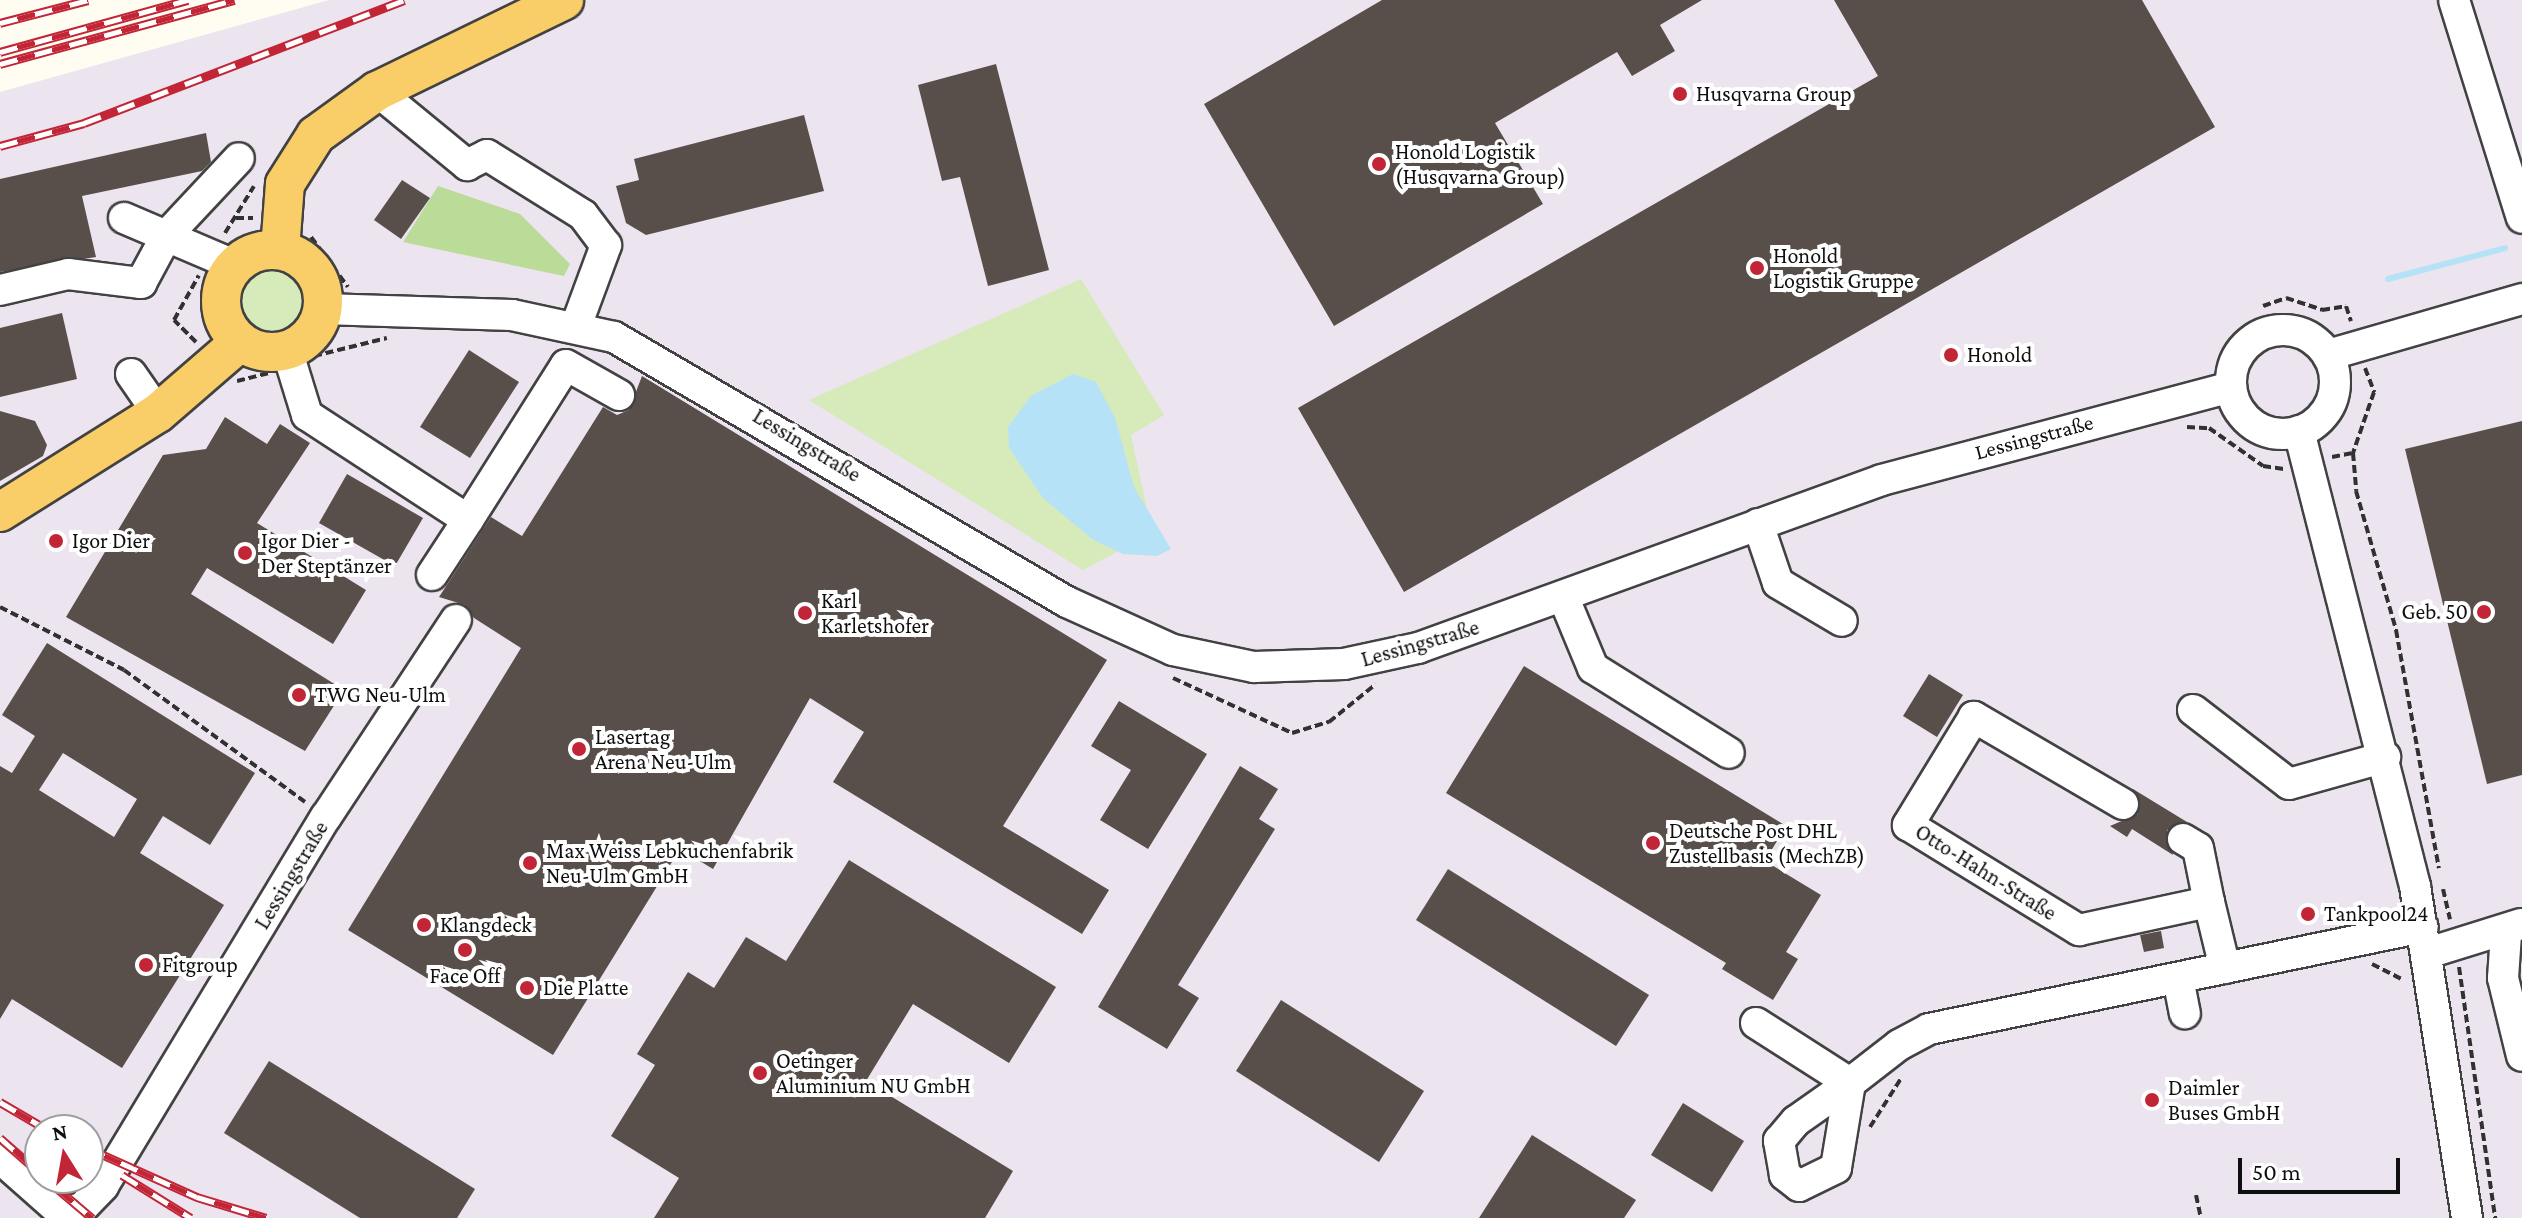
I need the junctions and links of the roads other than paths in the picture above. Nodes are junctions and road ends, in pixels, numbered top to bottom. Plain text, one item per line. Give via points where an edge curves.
1 (564, 0) edge
2 (2454, 0) edge
3 (377, 91) junction
4 (239, 158) dead end
5 (124, 218) dead end
6 (2522, 218) edge
7 (280, 234) junction
8 (167, 235) junction
9 (234, 265) junction
10 (0, 290) edge
11 (2522, 299) edge
12 (337, 309) junction
13 (576, 326) junction
14 (240, 342) junction
15 (287, 350) junction
16 (2328, 355) junction
17 (131, 374) dead end
18 (2231, 387) junction
19 (619, 395) dead end
20 (158, 413) junction
21 (2299, 431) junction
22 (0, 512) edge
23 (468, 520) junction
24 (1758, 524) junction
25 (432, 575) dead end
26 (1563, 596) junction
27 (456, 620) dead end
28 (1842, 621) dead end
29 (2193, 710) dead end
30 (1729, 753) dead end
31 (2385, 757) junction
32 (2123, 804) dead end
33 (2183, 839) dead end
34 (2209, 902) junction
35 (2514, 929) edge
36 (2440, 955) junction
37 (2225, 968) junction
38 (2178, 978) junction
39 (2185, 1013) dead end
40 (1756, 1023) dead end
41 (2522, 1056) edge
42 (1850, 1083) junction
43 (0, 1158) edge
44 (2467, 1218) edge

1 - 3 main road
2 - 6 street
3 - 7 main road via 316,135 285,184
3 - 13 street via 467,165 487,155 583,215 606,245
4 - 8 street
5 - 8 street
7 - 9 main road
7 - 12 main road via 309,264
8 - 9 street
8 - 10 street via 141,283 68,274
9 - 14 main road via 220,306
11 - 16 street
12 - 13 street, Lessingstraße via 498,314
12 - 15 main road
13 - 26 street, Lessingstraße via 653,354 1067,602 1173,650 1254,667 1344,664 1418,648
14 - 15 main road
14 - 20 main road
15 - 23 street via 307,415
16 - 18 street via 2301,333 2260,336 2237,357
16 - 21 street via 2333,396 2326,411
17 - 20 street
18 - 21 street via 2254,426
18 - 24 street, Lessingstraße via 1975,451
19 - 23 street via 566,365
20 - 22 main road
21 - 31 street
23 - 25 street
24 - 26 street, Lessingstraße
24 - 28 street via 1778,583
26 - 30 street via 1593,668
27 - 43 street, Lessingstraße via 326,817 92,1199 60,1211
29 - 31 street via 2289,784
31 - 36 street
32 - 34 street, Otto-Hahn-Straße via 1974,717 1908,825 2079,930
33 - 34 street via 2198,848
34 - 37 street
35 - 36 street
35 - 41 street via 2503,978
36 - 37 street
36 - 44 street
37 - 38 street
38 - 39 street
38 - 42 street via 1929,1029
40 - 42 street
42 - 42 street via 1779,1141 1785,1175 1799,1186 1836,1168

